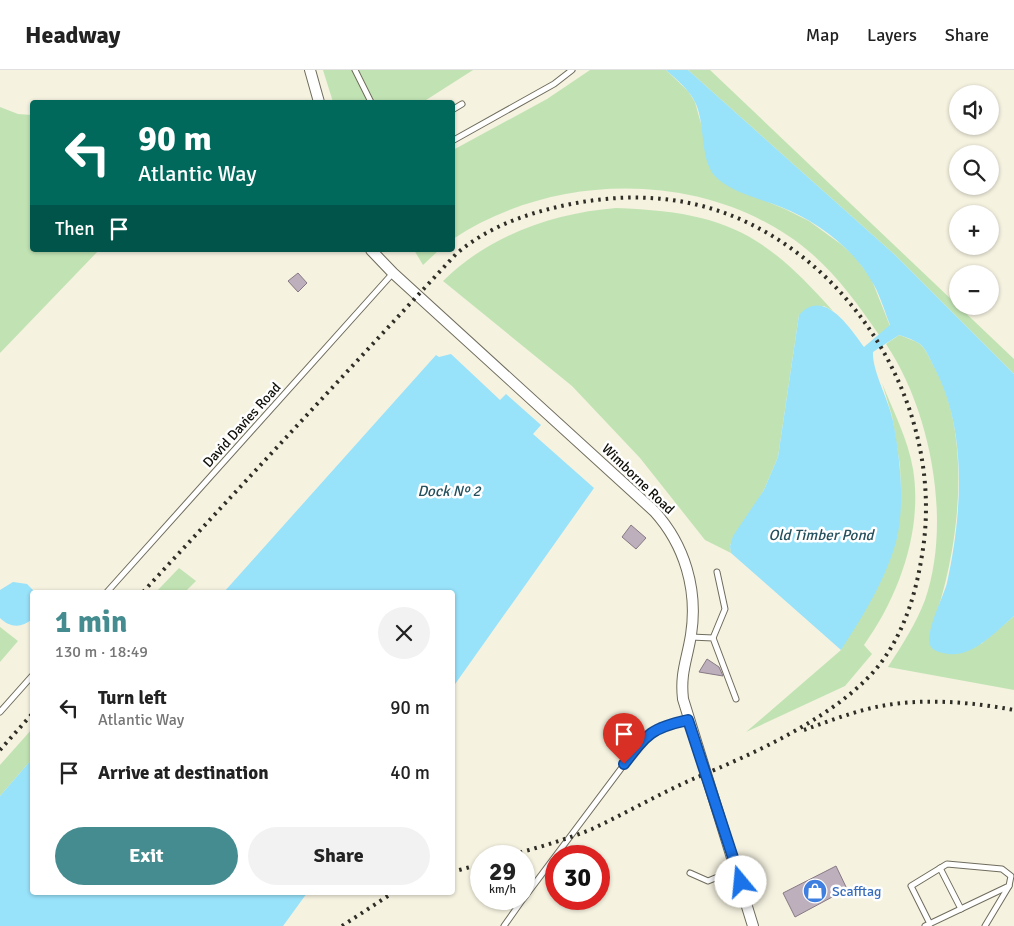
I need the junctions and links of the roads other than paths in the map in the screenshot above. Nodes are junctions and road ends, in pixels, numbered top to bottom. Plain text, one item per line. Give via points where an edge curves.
1 (310, 70) edge
2 (355, 70) edge
3 (572, 70) edge
4 (318, 100) edge
5 (370, 100) edge
6 (462, 104) dead end
7 (455, 108) edge
8 (455, 139) edge
9 (373, 252) edge
10 (393, 273) junction
11 (717, 572) dead end
12 (109, 590) edge
13 (691, 637) junction
14 (713, 638) junction
15 (30, 678) edge
16 (736, 699) dead end
17 (0, 712) edge
18 (688, 720) junction
19 (940, 868) junction
20 (737, 869) junction
21 (690, 873) dead end
22 (535, 883) edge
23 (1009, 886) junction
24 (961, 909) junction
25 (515, 910) edge
26 (928, 925) edge
27 (504, 926) edge
28 (753, 926) edge
29 (985, 926) edge

1 - 4 street
2 - 5 lane
3 - 8 lane via 554,84
6 - 7 lane
9 - 10 street, Wimborne Road
10 - 12 lane, David Davies Road
10 - 13 street, Wimborne Road via 587,449 667,527 690,578
11 - 14 lane via 725,609
13 - 14 lane
13 - 18 street, Wimborne Road via 681,679
14 - 16 lane
15 - 17 lane
18 - 20 street, Wimborne Road
18 - 22 lane via 662,726 641,742
19 - 23 lane via 947,864 1002,869 1012,876
19 - 24 lane
19 - 26 lane via 911,886
20 - 21 lane via 708,881
20 - 28 street, Wimborne Road
23 - 24 lane
23 - 29 lane
24 - 26 lane
25 - 27 lane

